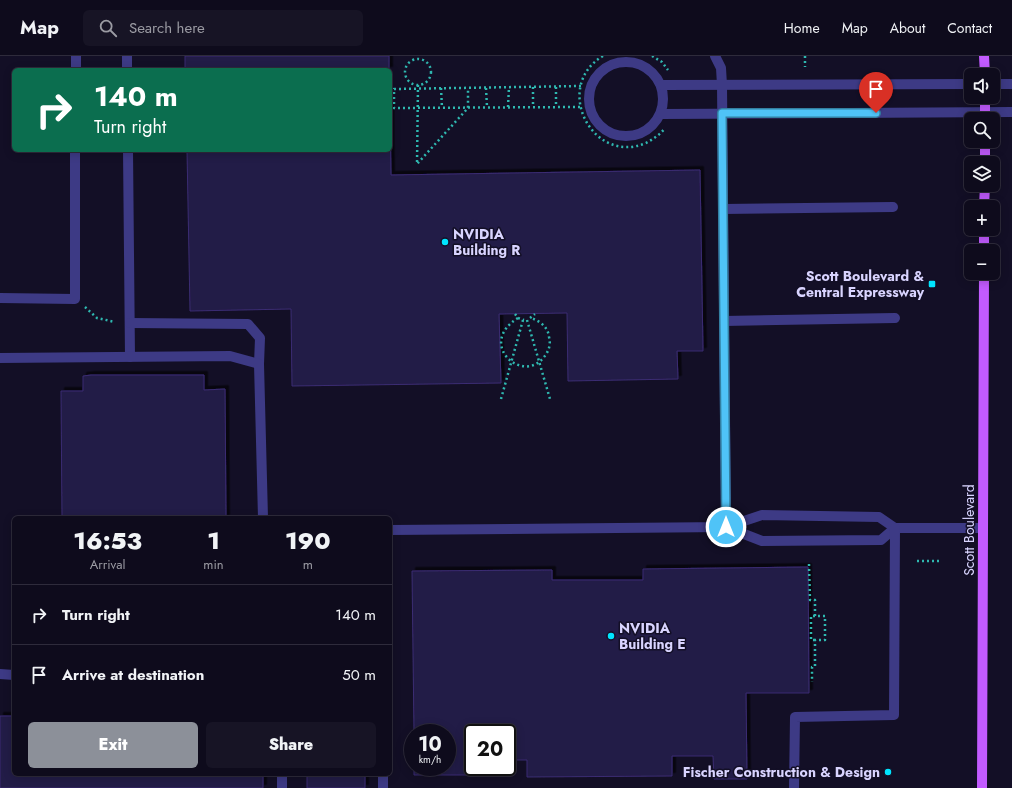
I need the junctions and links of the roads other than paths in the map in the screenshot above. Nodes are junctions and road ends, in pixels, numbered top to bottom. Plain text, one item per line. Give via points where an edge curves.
1 (76, 56) edge
2 (127, 56) edge
3 (715, 56) edge
4 (984, 56) edge
5 (76, 68) edge
6 (127, 68) edge
7 (985, 68) edge
8 (964, 84) edge
9 (1000, 84) edge
10 (1012, 84) edge
11 (661, 85) junction
12 (722, 85) junction
13 (1012, 112) edge
14 (722, 113) junction
15 (661, 114) junction
16 (1000, 114) edge
17 (964, 116) edge
18 (76, 152) edge
19 (128, 152) edge
20 (893, 207) dead end
21 (723, 209) junction
22 (984, 280) edge
23 (0, 298) edge
24 (895, 318) dead end
25 (724, 321) junction
26 (130, 323) junction
27 (130, 356) junction
28 (0, 358) edge
29 (259, 364) junction
30 (263, 516) edge
31 (726, 527) junction
32 (895, 528) junction
33 (983, 528) junction
34 (392, 530) edge
35 (0, 674) edge
36 (12, 675) edge
37 (282, 776) edge
38 (383, 776) edge
39 (282, 788) edge
40 (383, 788) edge
41 (794, 788) edge
42 (982, 788) edge

1 - 5 lane
2 - 6 lane
3 - 12 lane via 722,68
4 - 7 main road
8 - 12 lane
9 - 10 lane
11 - 12 lane
11 - 15 lane via 664,95
11 - 15 lane via 655,74 645,66 632,61 620,61 607,66 597,74 588,98 596,122 618,136 631,136 643,132 654,124
12 - 14 lane
13 - 16 lane
14 - 15 lane
14 - 17 lane
14 - 21 lane
18 - 23 lane via 75,299
19 - 26 lane
20 - 21 lane
21 - 25 lane
22 - 33 main road, Scott Boulevard
24 - 25 lane
25 - 31 lane
26 - 27 lane
26 - 29 lane via 248,324 260,338
27 - 28 lane
27 - 29 lane via 230,356
29 - 30 lane
31 - 32 lane via 762,515 879,517
31 - 32 lane via 762,541 881,540
31 - 34 lane
32 - 33 lane
32 - 41 lane via 894,715 795,717
33 - 42 main road, Scott Boulevard
35 - 36 lane
37 - 39 lane
38 - 40 lane

